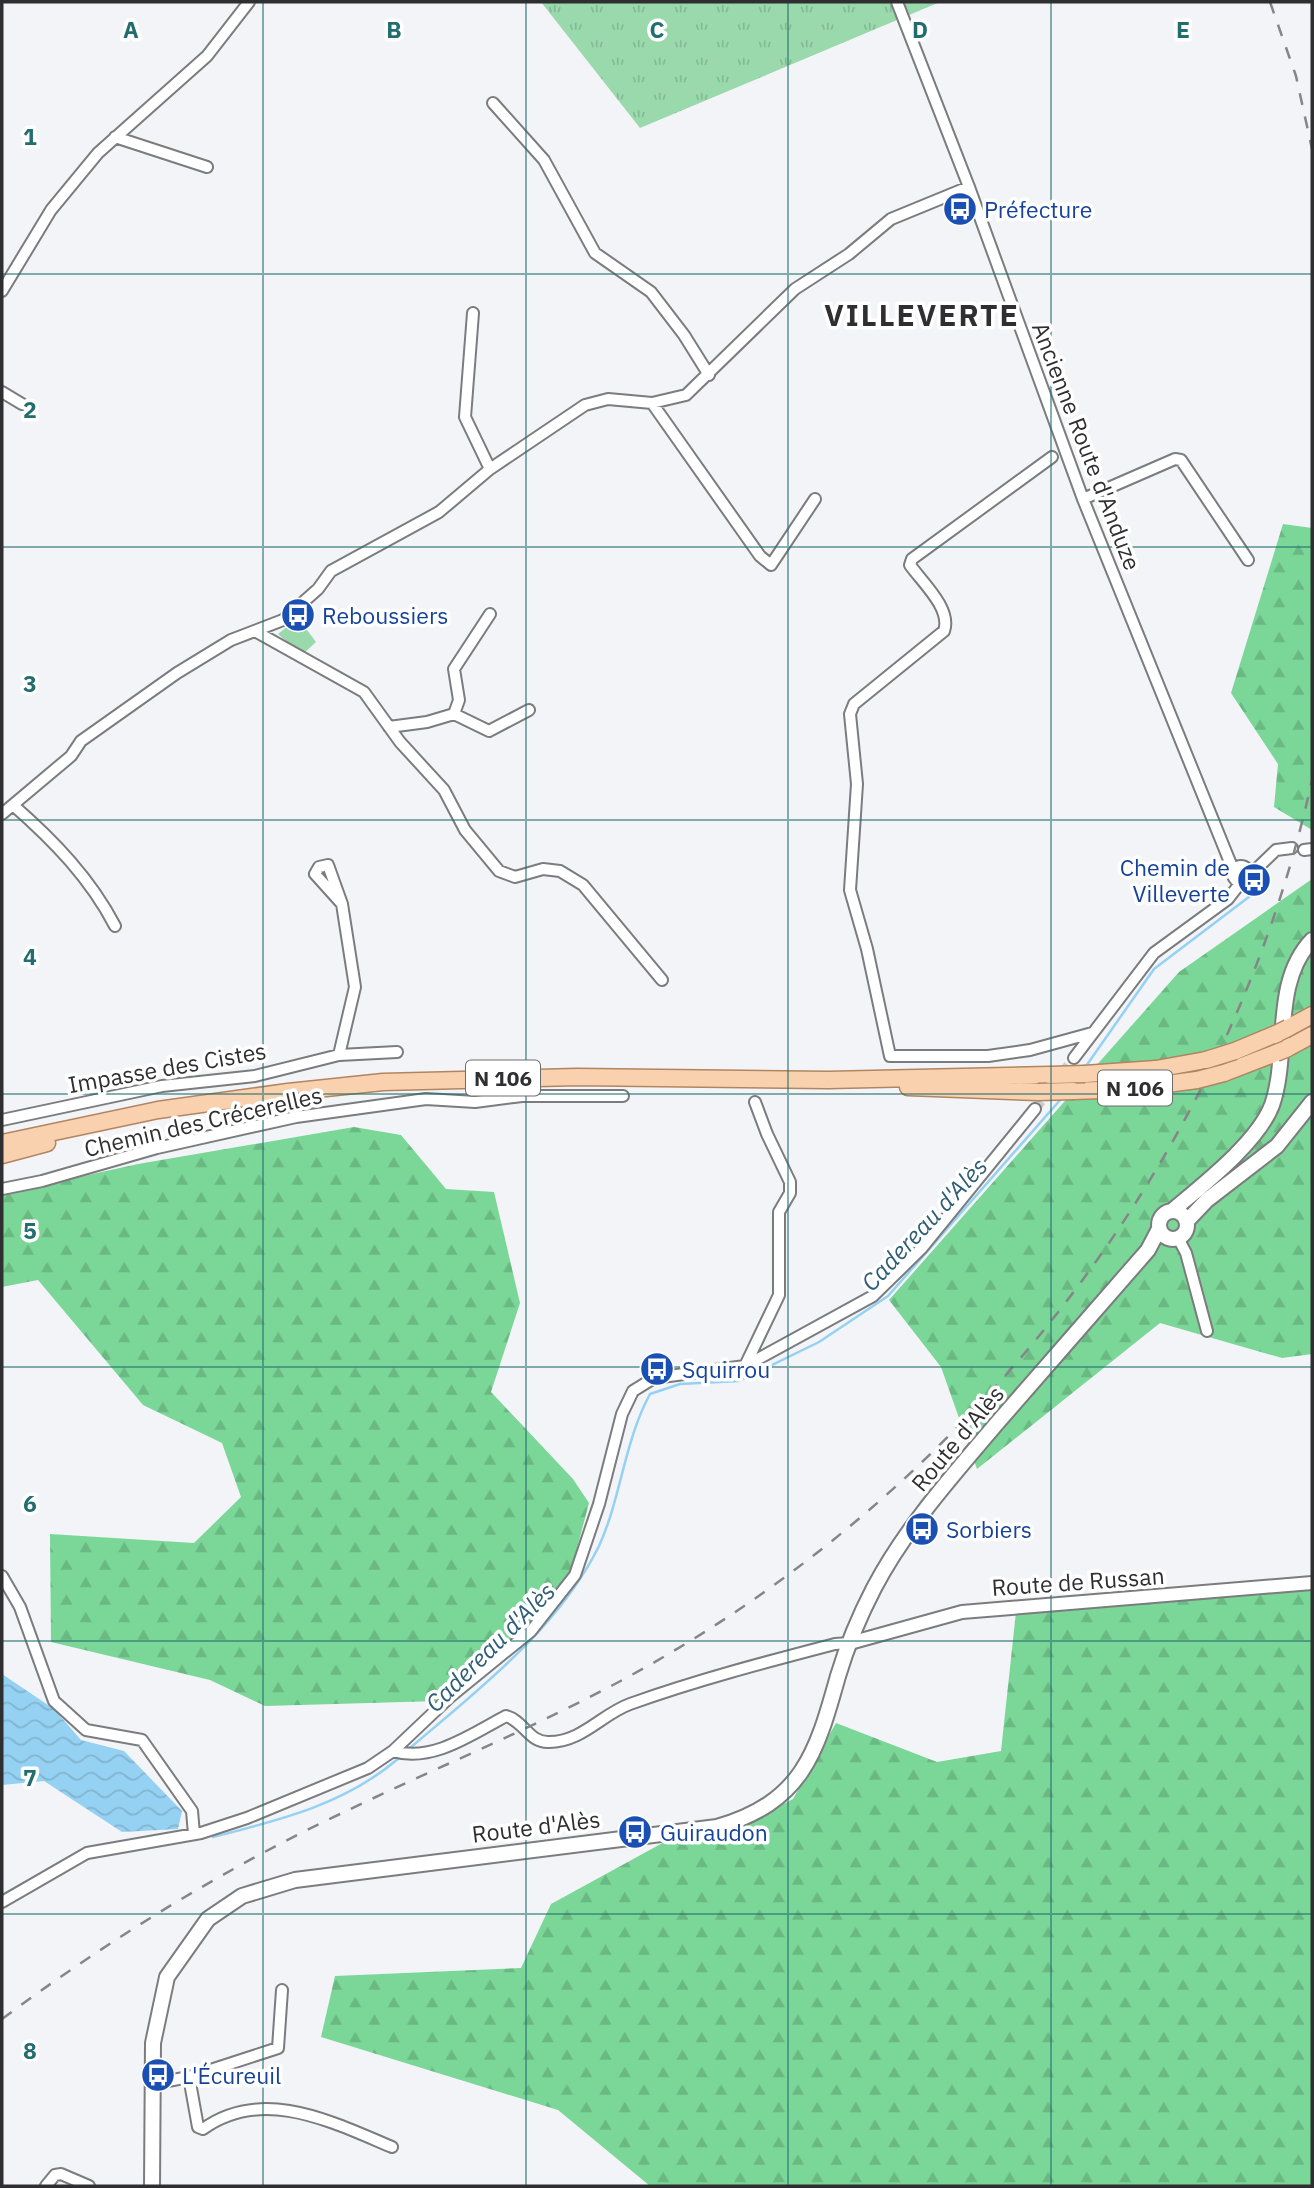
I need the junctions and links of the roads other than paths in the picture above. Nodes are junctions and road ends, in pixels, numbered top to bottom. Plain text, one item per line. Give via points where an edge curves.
1 (249, 2) edge
2 (897, 2) edge
3 (493, 103) dead end
4 (115, 138) junction
5 (207, 167) dead end
6 (970, 187) junction
7 (2, 291) edge
8 (473, 313) dead end
9 (709, 375) junction
10 (2, 392) edge
11 (652, 403) junction
12 (22, 404) dead end
13 (1052, 457) dead end
14 (490, 469) junction
15 (815, 499) dead end
16 (1083, 499) junction
17 (1248, 560) dead end
18 (490, 614) dead end
19 (255, 631) junction
20 (528, 710) dead end
21 (454, 714) junction
22 (389, 727) junction
23 (13, 805) junction
24 (2, 814) edge
25 (1292, 848) dead end
26 (1238, 874) junction
27 (342, 904) dead end
28 (115, 926) dead end
29 (1312, 940) edge
30 (662, 980) dead end
31 (1312, 1015) edge
32 (1092, 1033) junction
33 (1312, 1035) edge
34 (397, 1052) dead end
35 (339, 1055) junction
36 (1074, 1058) tunnel mouth
37 (828, 1080) junction
38 (623, 1096) dead end
39 (755, 1102) dead end
40 (1312, 1102) edge
41 (180, 1109) junction
42 (1035, 1109) tunnel mouth
43 (2, 1119) edge
44 (2, 1143) edge
45 (2, 1155) edge
46 (2, 1189) edge
47 (1173, 1210) junction
48 (1187, 1221) junction
49 (1169, 1235) junction
50 (1207, 1331) dead end
51 (745, 1366) junction
52 (2, 1576) edge
53 (1312, 1583) edge
54 (850, 1643) junction
55 (393, 1751) junction
56 (194, 1834) junction
57 (2, 1902) edge
58 (282, 1990) dead end
59 (189, 2077) junction
60 (152, 2084) junction
61 (392, 2147) dead end
62 (46, 2186) edge
63 (89, 2186) edge
64 (152, 2186) edge

1 - 4 street via 207,56
2 - 6 street, Ancienne Route d'Anduze
3 - 9 street via 544,160 594,253 651,292
4 - 5 street
4 - 7 street via 51,210
6 - 9 street via 891,219 796,289
6 - 16 street, Ancienne Route d'Anduze
8 - 14 street via 465,417
9 - 11 street via 686,396
10 - 12 street
11 - 14 street via 608,399 585,405
11 - 15 street via 760,556 771,565
13 - 32 street via 912,559 910,565 948,622 944,631 854,704 850,714 857,784 850,890 887,1050 893,1057 988,1056
14 - 19 street via 439,512 331,571 283,620
16 - 17 street via 1175,458 1181,460
16 - 26 street, Ancienne Route d'Anduze via 1159,693
18 - 21 street via 454,669 459,701
19 - 22 street via 364,692
19 - 23 street via 177,673 80,741 71,756
20 - 21 street via 489,731
21 - 22 street
22 - 30 street via 444,790 465,830 499,871 515,877 544,869 560,871 583,885
23 - 24 street
23 - 28 street via 71,860
25 - 26 street via 1276,850
26 - 32 street via 1228,899 1154,954
27 - 35 street via 355,987
29 - 47 main road via 1293,975 1276,1090 1266,1116 1252,1136
31 - 37 main road, N 106, bridge via 1235,1051 1156,1069
32 - 36 street
33 - 37 main road, N 106, bridge via 1223,1073 1128,1089 1038,1092
34 - 35 street, Impasse des Cistes
35 - 43 street, Impasse des Cistes via 255,1076 162,1086
37 - 41 main road, N 106 via 432,1080 310,1089
38 - 46 street, Chemin des Crécerelles via 522,1096 475,1102 426,1099 296,1117
39 - 51 street via 790,1182 790,1193 779,1212 779,1295
40 - 48 main road via 1277,1146
41 - 44 main road, N 106
41 - 45 main road, N 106
42 - 51 street via 921,1249 873,1296
47 - 48 main road
47 - 49 main road via 1162,1216
48 - 49 main road via 1187,1229
49 - 50 street via 1185,1253
49 - 54 main road, Route d'Alès via 1148,1250 973,1451 910,1531 874,1587
51 - 55 street via 654,1378 633,1391 622,1414 600,1504 575,1575 531,1631
52 - 56 street via 20,1607 54,1701 86,1730 142,1740 192,1811
53 - 54 street, Route de Russan via 962,1612
54 - 55 street via 726,1672 626,1705 589,1731 549,1742 532,1737 517,1719 506,1716 440,1750 408,1756
54 - 60 main road, Route d'Alès via 814,1752 776,1800 742,1820 717,1827 295,1880 242,1896 208,1919 167,1977 153,2043
55 - 56 street via 368,1768 247,1818
56 - 57 street via 87,1853
58 - 59 street via 278,2048
59 - 60 street
59 - 61 street via 195,2118 203,2129 232,2113 289,2109
60 - 64 main road, Route d'Alès
62 - 63 street via 54,2175 61,2174

